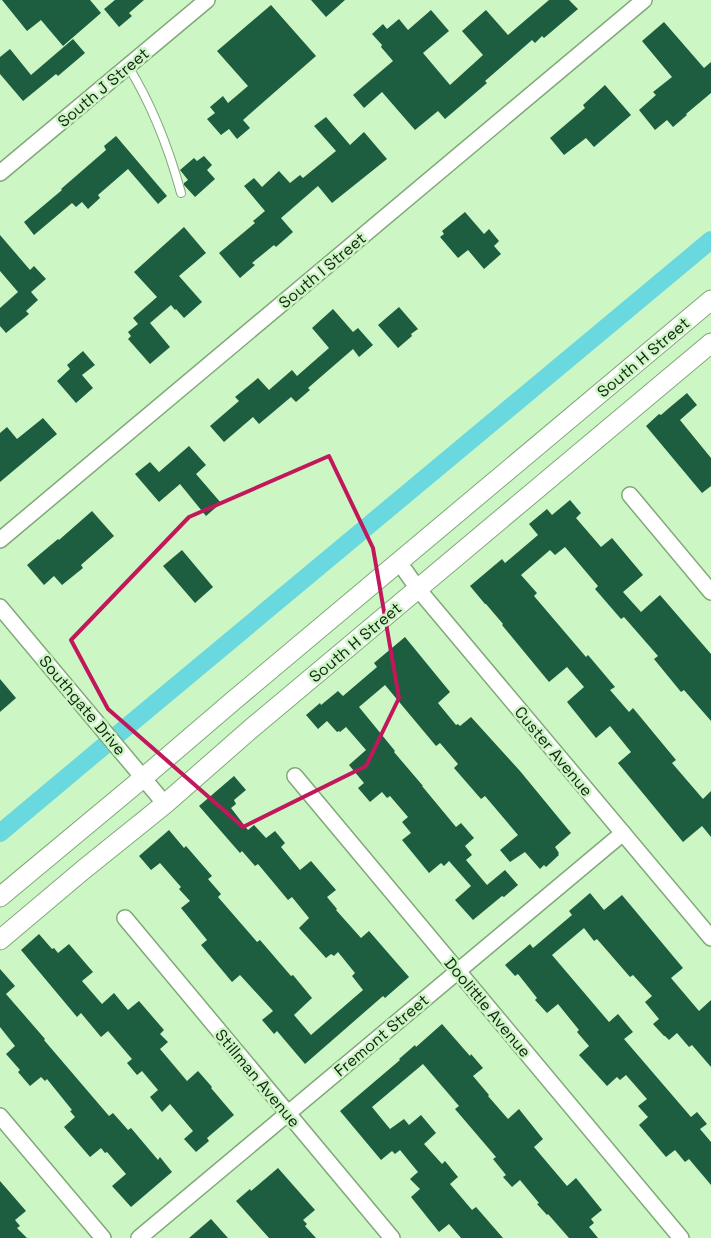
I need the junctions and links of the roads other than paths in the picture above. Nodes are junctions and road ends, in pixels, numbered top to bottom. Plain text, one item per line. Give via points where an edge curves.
1 (206, 0) edge
2 (644, 0) edge
3 (128, 66) junction
4 (0, 173) edge
5 (182, 193) dead end
6 (711, 300) edge
7 (711, 343) edge
8 (630, 495) dead end
9 (0, 540) edge
10 (398, 562) junction
11 (418, 589) junction
12 (711, 592) edge
13 (0, 606) edge
14 (294, 776) dead end
15 (144, 778) junction
16 (165, 804) junction
17 (623, 833) junction
18 (0, 896) edge
19 (125, 918) dead end
20 (711, 938) edge
21 (0, 940) edge
22 (458, 971) junction
23 (288, 1114) junction
24 (0, 1116) edge
25 (103, 1238) edge
26 (139, 1238) edge
27 (392, 1238) edge
28 (680, 1238) edge

1 - 3 street, South J Street
2 - 9 street, South I Street
3 - 4 street, South J Street
3 - 5 lane via 141,87 168,150
6 - 10 street, South H Street
7 - 11 street, South H Street
8 - 12 street
10 - 11 street, Custer Avenue
10 - 15 street, South H Street
11 - 16 street, South H Street
11 - 17 street, Custer Avenue
13 - 15 street, Southgate Drive
14 - 22 street, Doolittle Avenue
15 - 16 street, Southgate Drive
15 - 18 street, South H Street
16 - 21 street, South H Street
17 - 20 street, Custer Avenue
17 - 22 street, Fremont Street
19 - 23 street, Stillman Avenue
22 - 23 street, Fremont Street
22 - 28 street, Doolittle Avenue
23 - 26 street, Fremont Street
23 - 27 street, Stillman Avenue
24 - 25 street

